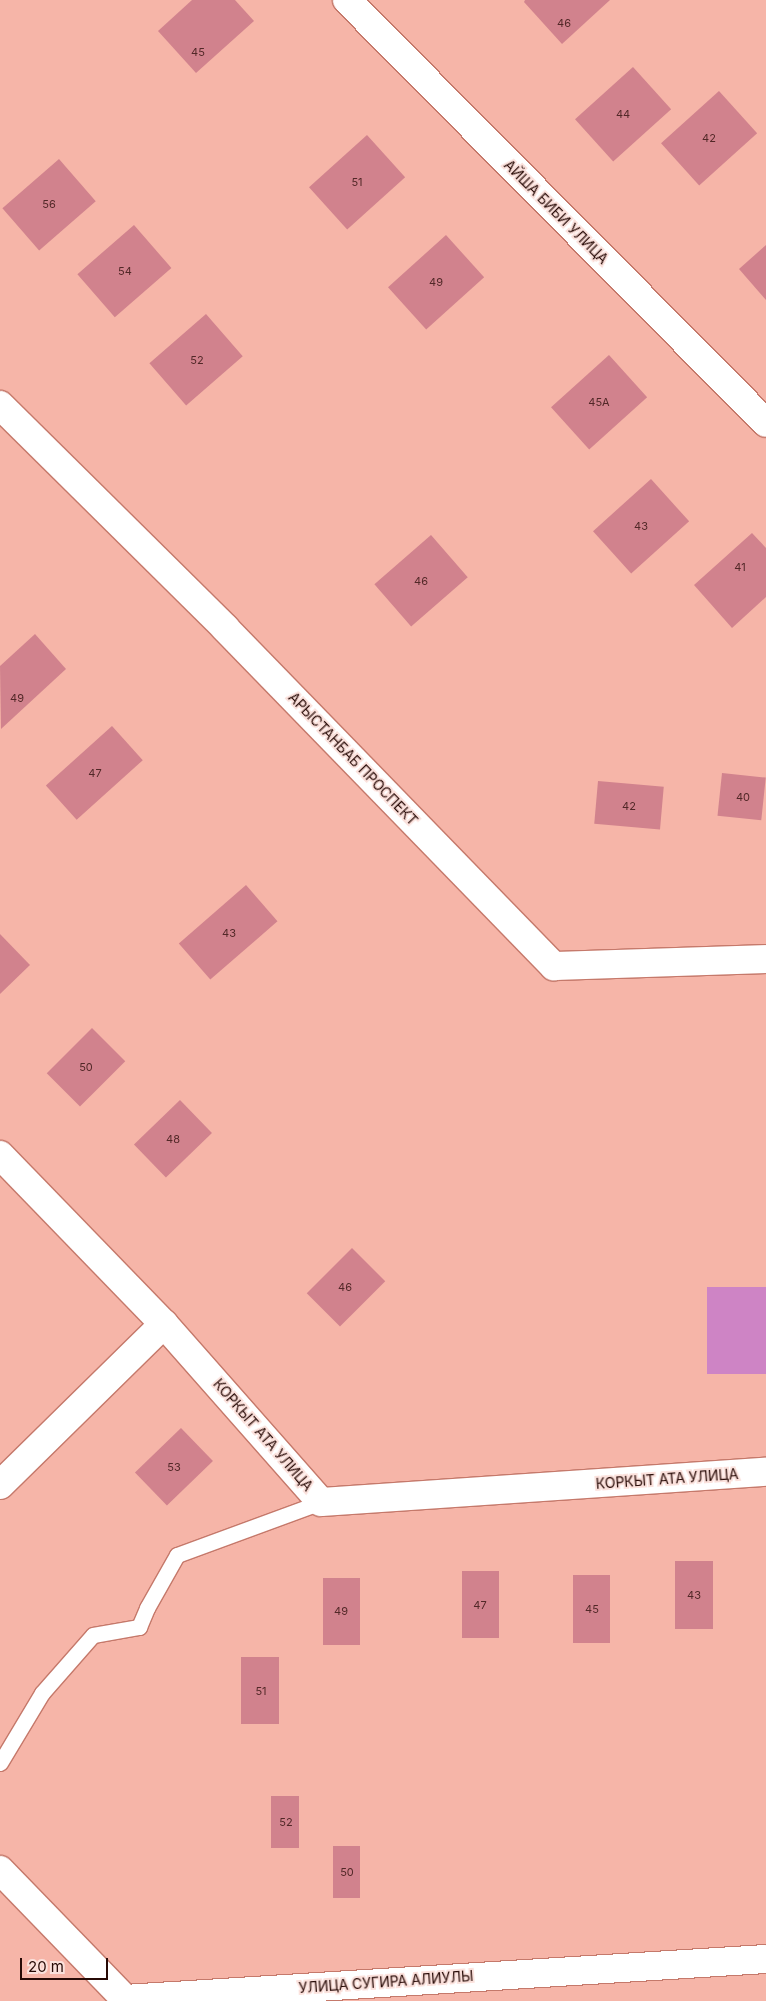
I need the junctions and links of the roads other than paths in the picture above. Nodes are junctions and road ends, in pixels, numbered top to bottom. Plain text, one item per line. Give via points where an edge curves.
1 (347, 0) edge
2 (0, 405) edge
3 (766, 423) edge
4 (766, 959) edge
5 (0, 1155) edge
6 (164, 1324) junction
7 (766, 1472) edge
8 (0, 1485) edge
9 (321, 1502) junction
10 (0, 1763) edge
11 (0, 1870) edge
12 (766, 1959) edge

1 - 3 street, АЙША БИБИ УЛИЦА
2 - 4 street, АРЫСТАНБАБ ПРОСПЕКТ via 225,628 554,966
5 - 6 street, КОРКЫТ АТА УЛИЦА
6 - 8 street
6 - 9 street, КОРКЫТ АТА УЛИЦА
7 - 9 street, КОРКЫТ АТА УЛИЦА
9 - 10 lane via 177,1555 139,1627 93,1635 42,1693
11 - 12 street, УЛИЦА СУГИРА АЛИУЛЫ via 125,1999

